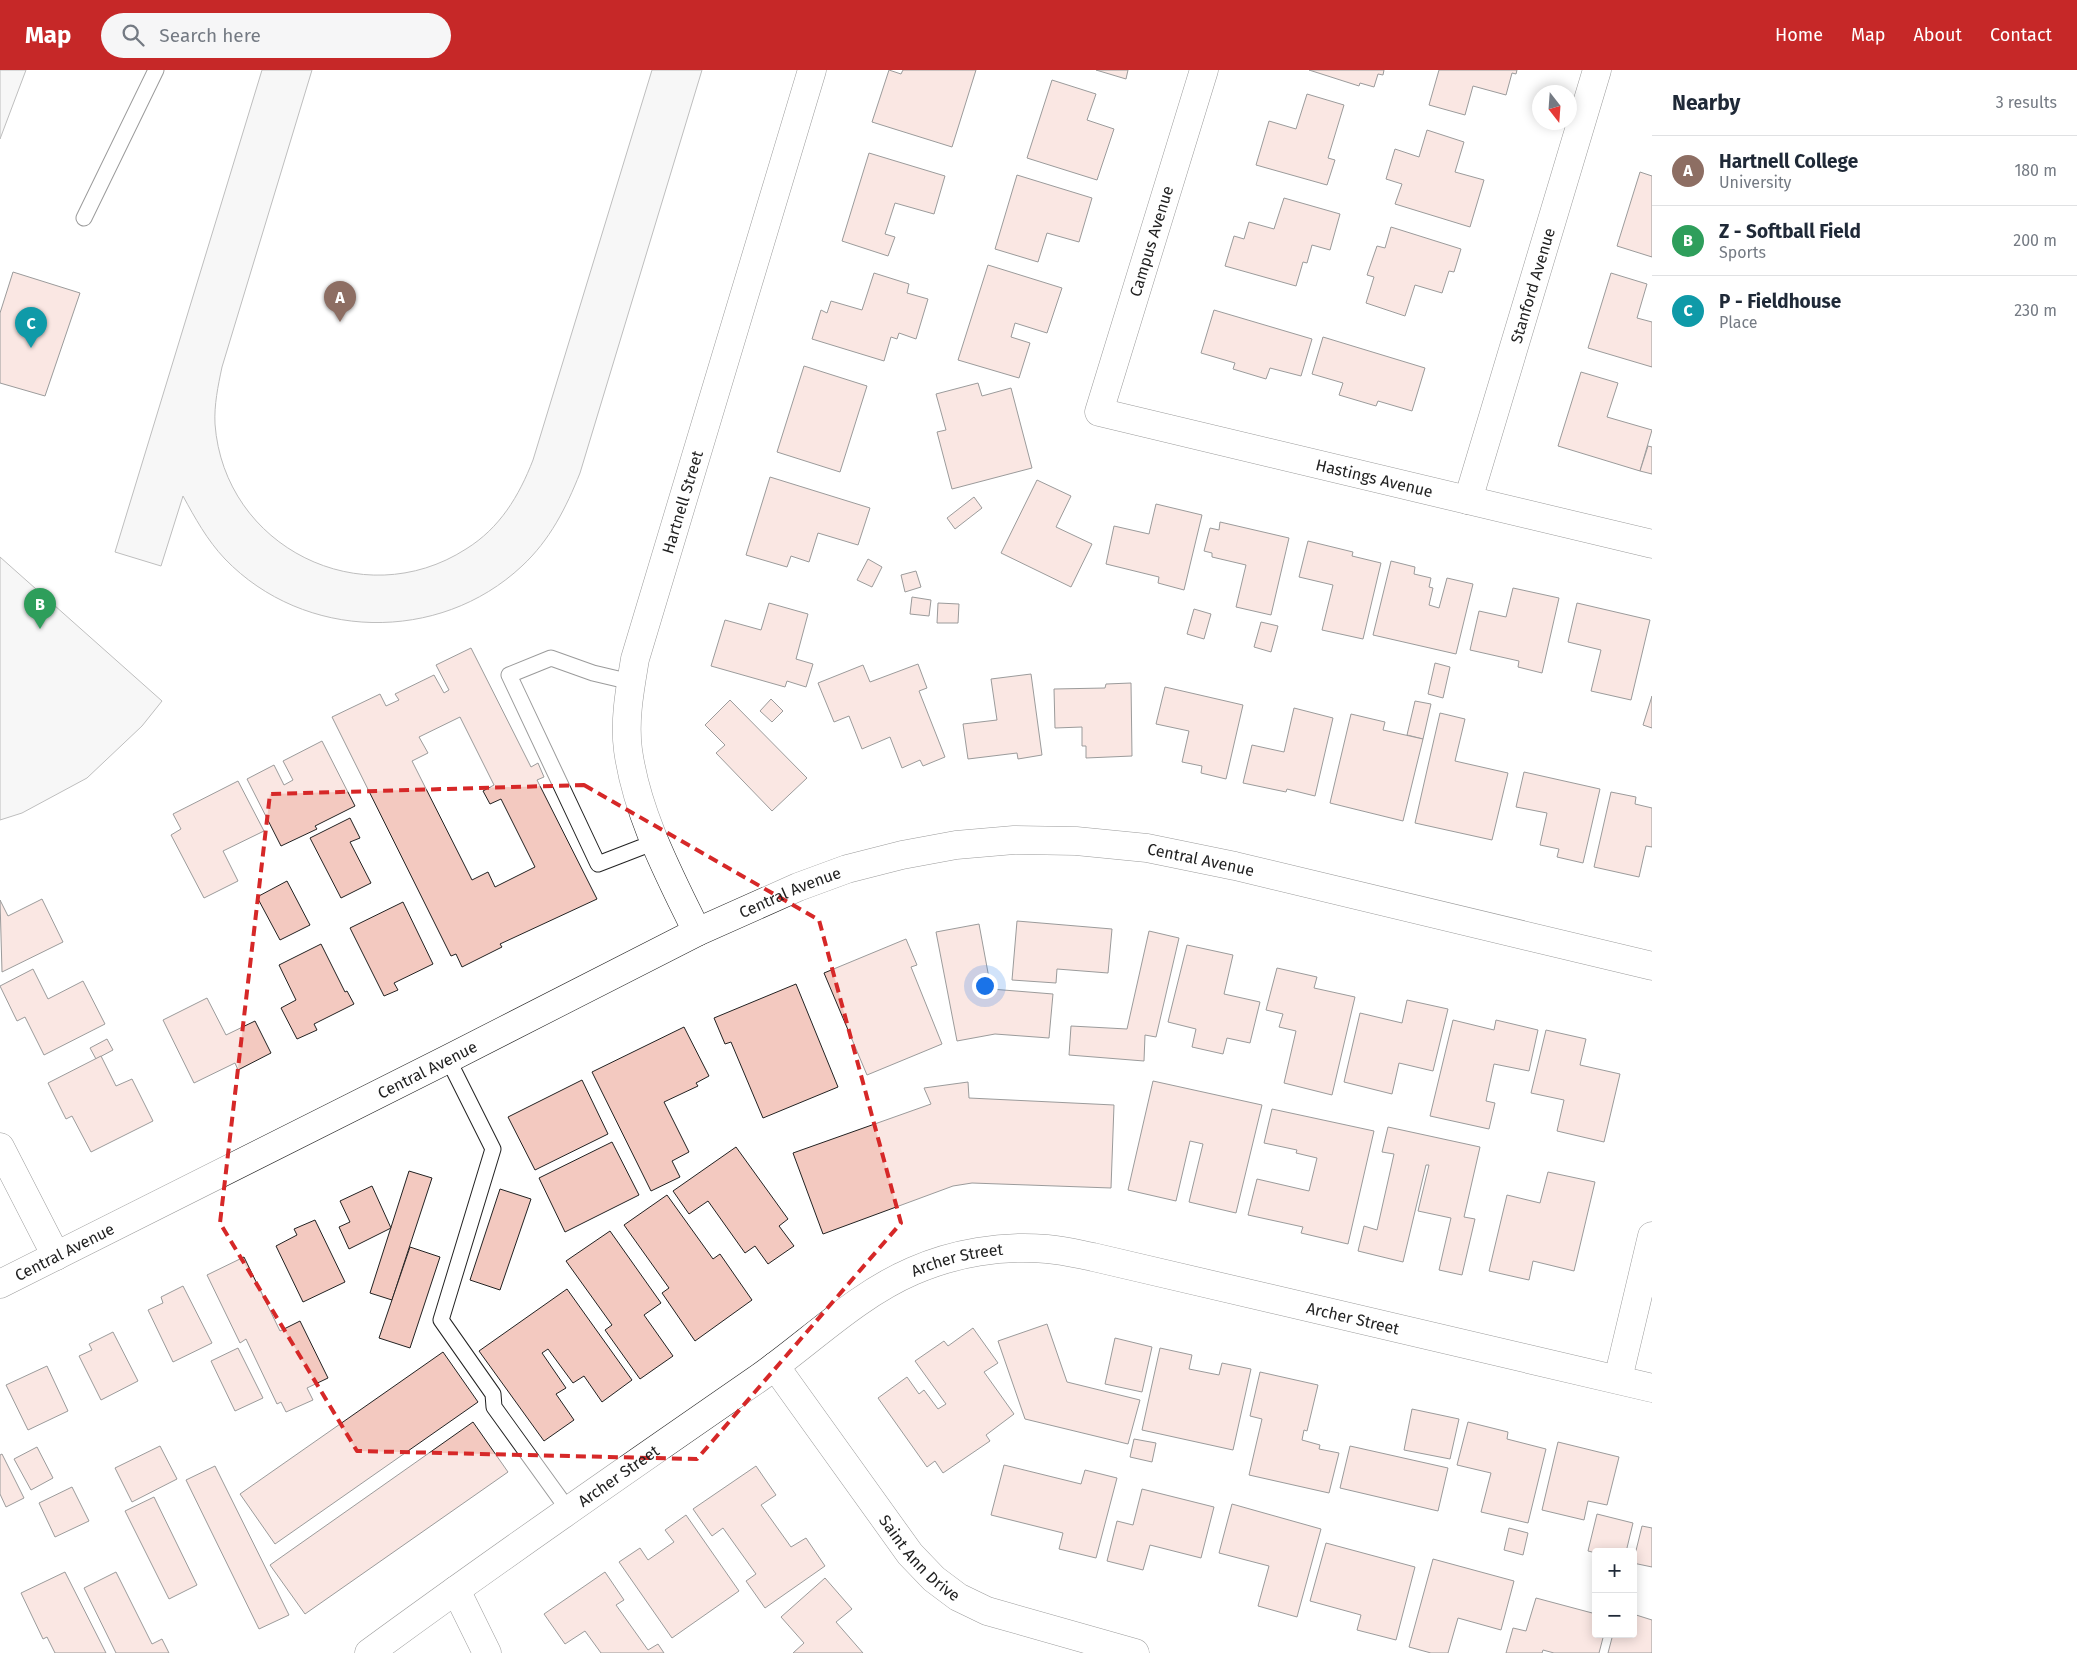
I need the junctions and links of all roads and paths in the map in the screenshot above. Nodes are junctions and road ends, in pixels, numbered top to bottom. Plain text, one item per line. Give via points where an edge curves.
1 (156, 70) edge
2 (812, 70) edge
3 (1204, 70) edge
4 (1597, 70) edge
5 (84, 218) dead end
6 (1099, 412) joint
7 (1468, 500) junction
8 (1652, 544) edge
9 (631, 682) junction
10 (655, 842) junction
11 (697, 932) junction
12 (1652, 966) edge
13 (448, 1059) junction
14 (0, 1147) edge
15 (1652, 1236) edge
16 (56, 1256) junction
17 (0, 1284) edge
18 (775, 1366) junction
19 (1618, 1380) junction
20 (1652, 1388) edge
21 (569, 1511) junction
22 (456, 1590) junction
23 (368, 1653) edge
24 (487, 1653) edge
25 (1136, 1653) edge

1 - 5 lane
2 - 9 street, Hartnell Street via 682,499
3 - 6 street, Campus Avenue
4 - 7 street, Stanford Avenue
6 - 7 street, Hastings Avenue
7 - 8 street, Hastings Avenue
9 - 10 street, Hartnell Street via 627,708 628,749 636,790
9 - 10 lane via 551,658 509,675 598,864
10 - 11 street, Hartnell Street
11 - 12 street, Central Avenue via 798,887 847,869 902,855 956,845 1014,840 1076,841 1147,848 1235,866
11 - 13 street, Central Avenue
13 - 16 street, Central Avenue
13 - 21 lane via 493,1149 441,1320 493,1394 494,1407
14 - 16 street
15 - 19 street
16 - 17 street, Central Avenue
18 - 19 street, Archer Street via 882,1286 913,1270 955,1256 1002,1248 1047,1249 1093,1257
18 - 21 street, Archer Street
18 - 25 street, Saint Ann Drive via 910,1554 934,1579 958,1597 988,1611
19 - 20 street, Archer Street
21 - 22 street, Archer Street
22 - 23 street, Archer Street
22 - 24 street

